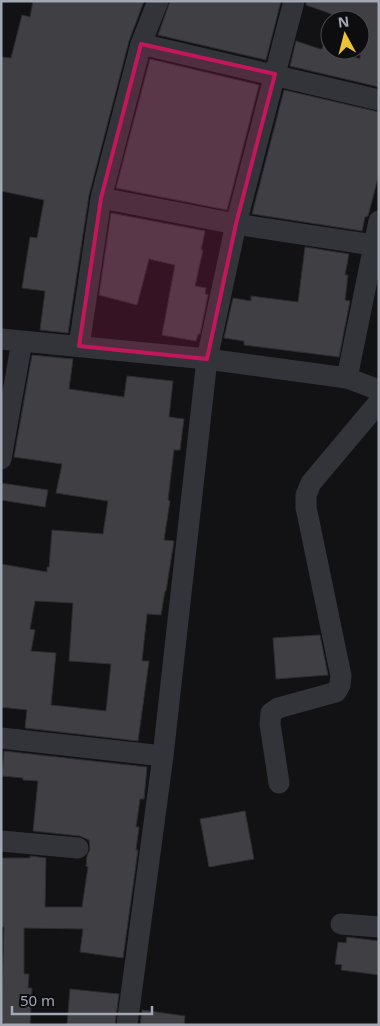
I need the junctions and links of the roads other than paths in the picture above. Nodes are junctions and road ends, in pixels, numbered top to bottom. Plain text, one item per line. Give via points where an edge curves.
1 (158, 1) edge
2 (294, 1) edge
3 (141, 44) junction
4 (275, 74) junction
5 (379, 100) edge
6 (101, 198) junction
7 (379, 222) edge
8 (236, 224) junction
9 (373, 245) junction
10 (12, 340) edge
11 (78, 346) junction
12 (207, 359) junction
13 (348, 378) junction
14 (379, 390) edge
15 (379, 402) edge
16 (1, 459) edge
17 (1, 738) edge
18 (163, 756) junction
19 (279, 783) dead end
20 (1, 841) edge
21 (78, 848) dead end
22 (341, 924) dead end
23 (379, 927) edge
24 (127, 1025) edge

1 - 3 street
2 - 4 street
3 - 4 street
3 - 6 street
4 - 5 street
4 - 8 street
6 - 8 street
6 - 11 street
7 - 9 street
8 - 9 street
8 - 12 street
9 - 13 street
10 - 11 street
10 - 16 street
11 - 12 street
12 - 13 street
12 - 18 street
13 - 14 street
15 - 19 street via 311,483 306,495 341,676 336,692 278,708 271,713
17 - 18 street
18 - 24 street
20 - 21 street
22 - 23 street

